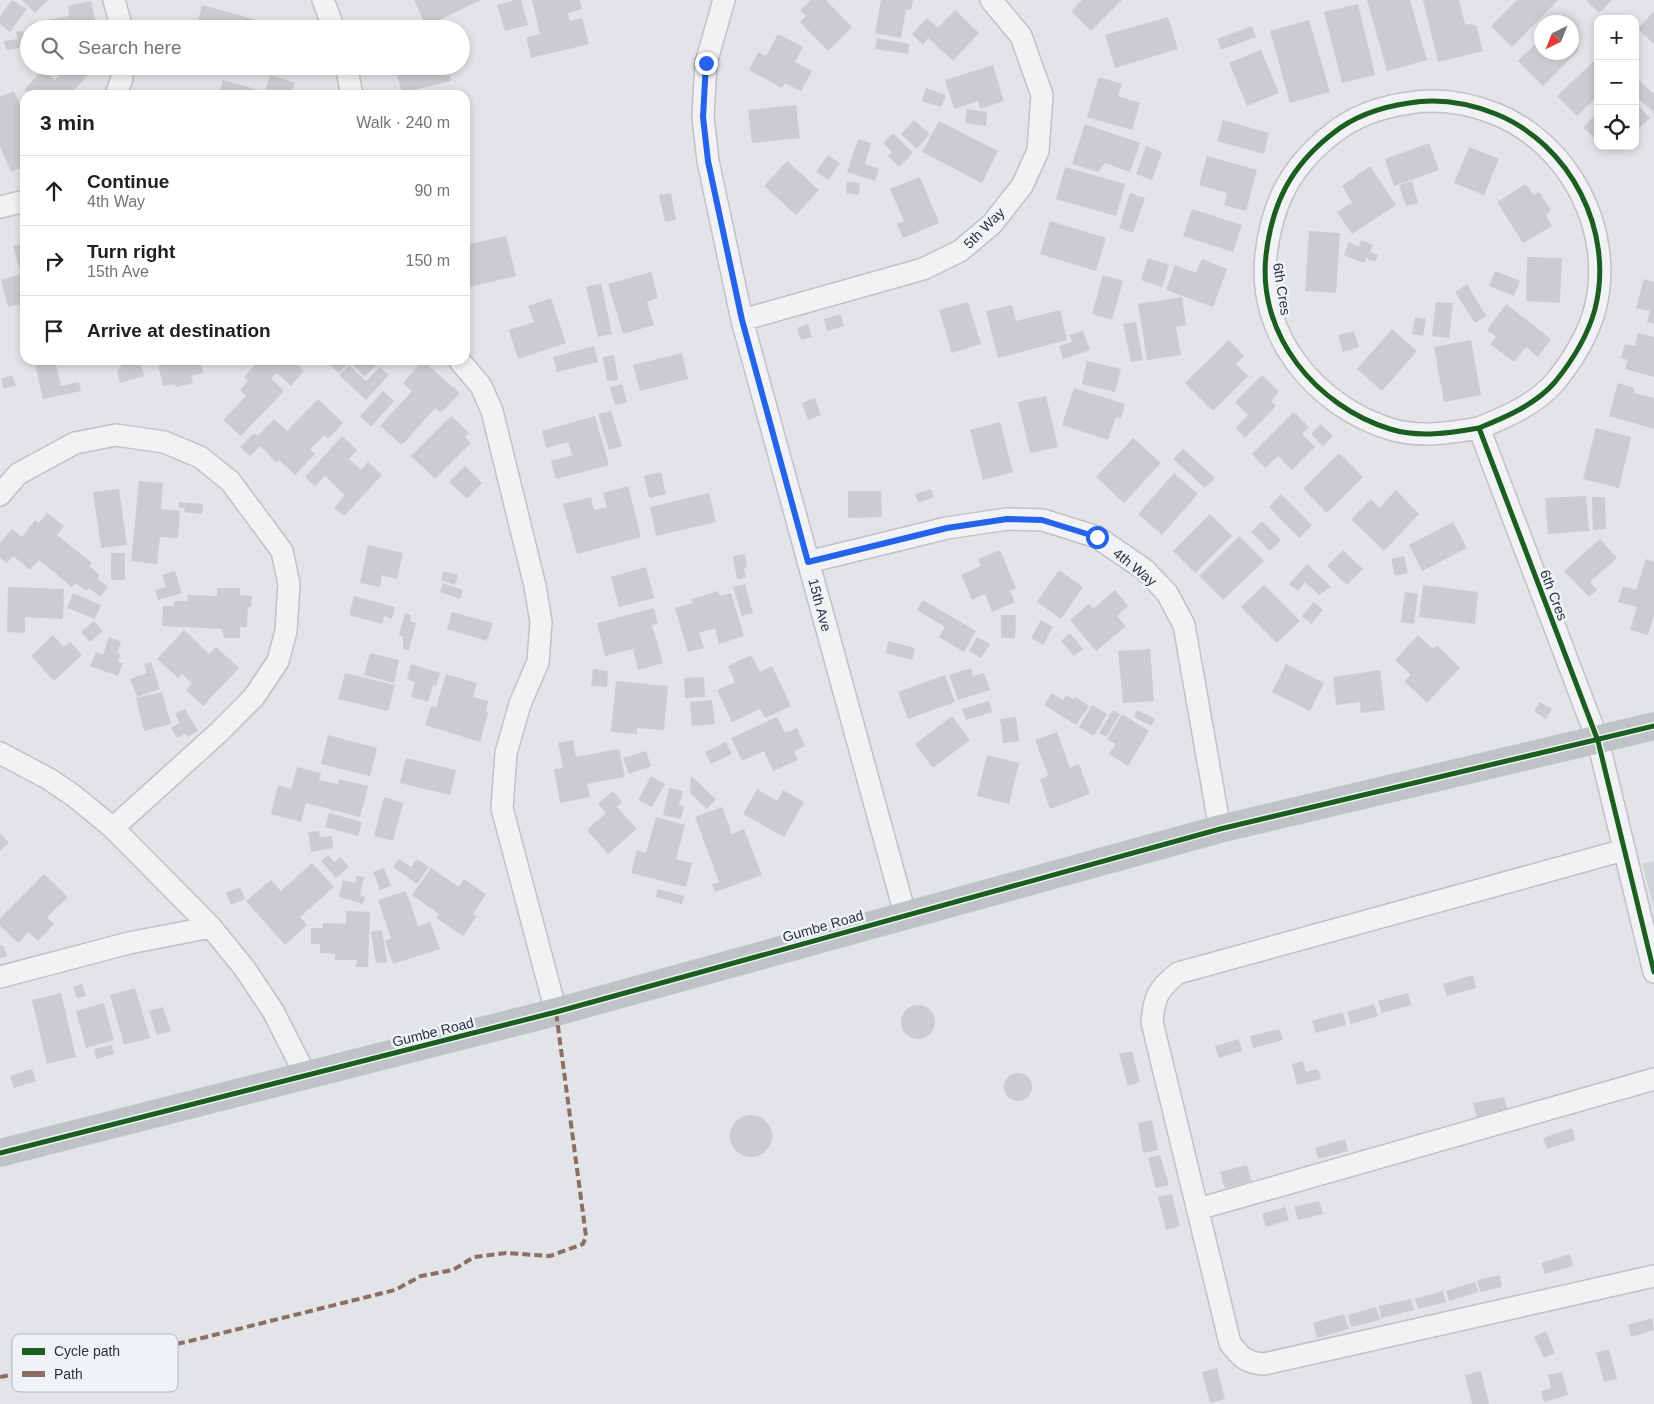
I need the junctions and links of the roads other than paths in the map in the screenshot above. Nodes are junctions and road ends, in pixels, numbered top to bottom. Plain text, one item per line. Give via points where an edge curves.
1 (114, 0) edge
2 (323, 0) edge
3 (724, 0) edge
4 (990, 0) edge
5 (120, 20) edge
6 (331, 20) edge
7 (122, 75) edge
8 (348, 75) edge
9 (118, 90) edge
10 (351, 90) edge
11 (20, 202) edge
12 (0, 207) edge
13 (742, 320) junction
14 (463, 365) edge
15 (1479, 428) junction
16 (0, 495) edge
17 (808, 562) junction
18 (1654, 726) edge
19 (1598, 741) junction
20 (0, 754) edge
21 (113, 828) junction
22 (1220, 829) junction
23 (1624, 850) junction
24 (905, 914) junction
25 (211, 926) junction
26 (1654, 972) edge
27 (0, 977) edge
28 (556, 1012) junction
29 (306, 1076) junction
30 (1654, 1079) edge
31 (0, 1153) edge
32 (1198, 1209) junction
33 (1654, 1276) edge

1 - 5 street
2 - 6 street
3 - 13 street, 15th Ave via 706,63 703,117 708,161
4 - 13 street, 5th Way via 1021,36 1042,95 1038,151 1022,186 992,224 960,251 923,270
7 - 9 street
8 - 10 street
11 - 12 street
13 - 17 street, 15th Ave
14 - 28 street via 481,386 492,411 541,622 538,662 520,704 506,753 502,808
15 - 15 street, 6th Cres via 1519,411 1553,384 1579,349 1595,308 1600,264 1593,221 1576,181 1548,147 1513,121 1472,105 1428,100 1385,106 1345,123 1311,150 1285,186 1269,226 1265,270 1271,313 1289,353 1316,387 1351,414 1392,430 1436,435
15 - 19 street, 6th Cres
16 - 21 street via 18,474 75,443 116,435 164,442 200,457 230,481 282,551 289,584 286,630 278,661 254,697
17 - 22 street, 4th Way via 947,528 1007,519 1042,520 1097,537 1145,570 1167,593 1184,625
17 - 24 street, 15th Ave
18 - 19 street, Gumbe Road
19 - 22 street, Gumbe Road
19 - 23 street, 6th Cres
20 - 21 street via 68,792
21 - 25 street
22 - 24 street, Gumbe Road
23 - 26 street, 6th Cres
23 - 32 street via 1178,973 1162,986 1154,1004 1152,1022
24 - 28 street, Gumbe Road
25 - 27 street via 129,943
25 - 29 street via 273,1012
28 - 29 street, Gumbe Road
29 - 31 street, Gumbe Road
30 - 32 street
32 - 33 street via 1230,1343 1239,1356 1252,1364 1264,1364

